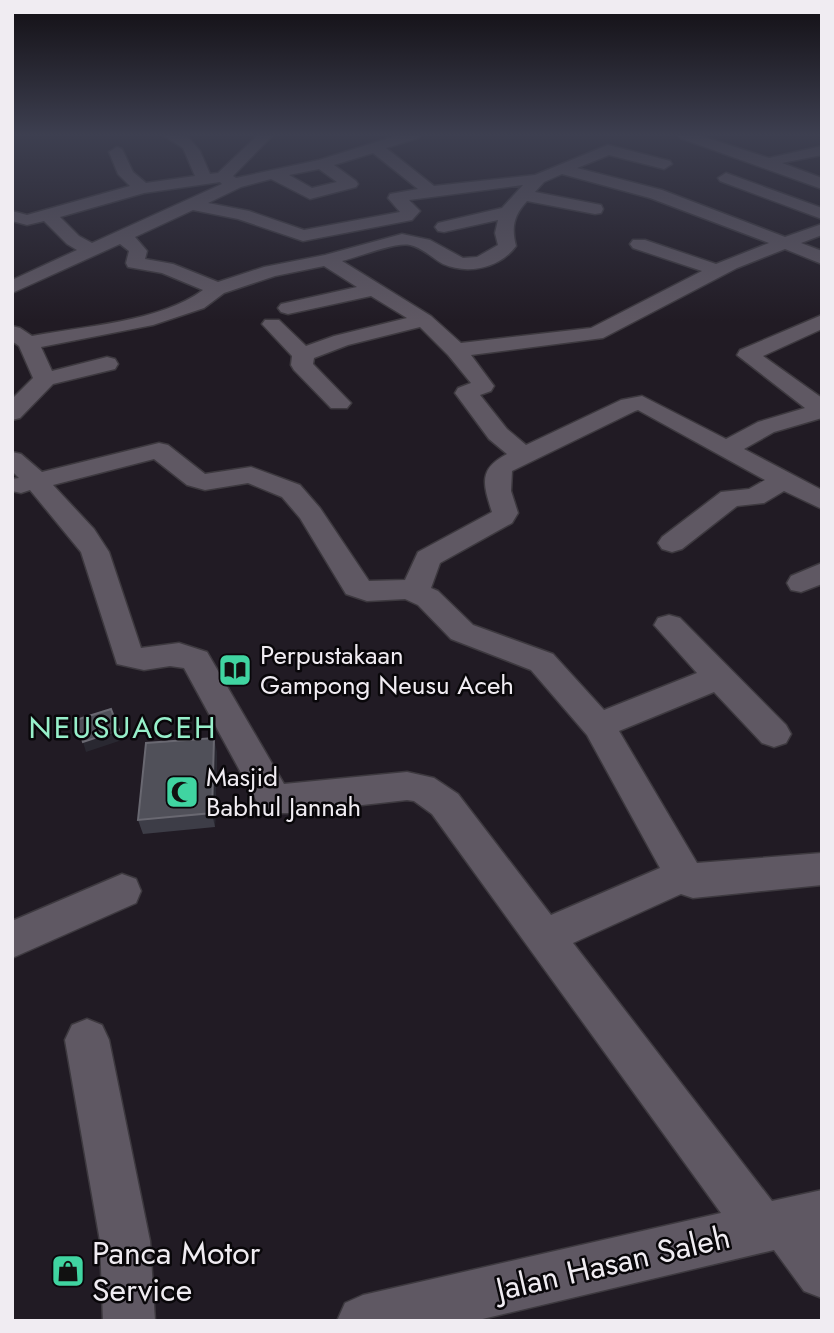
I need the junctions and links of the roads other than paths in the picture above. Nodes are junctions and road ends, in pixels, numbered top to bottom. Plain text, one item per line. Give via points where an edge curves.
1 (110, 197) edge
2 (202, 197) edge
3 (400, 197) edge
4 (520, 197) edge
5 (534, 197) edge
6 (665, 197) edge
7 (777, 197) edge
8 (191, 204) junction
9 (595, 209) dead end
10 (508, 212) junction
11 (822, 214) edge
12 (48, 215) junction
13 (12, 216) edge
14 (444, 227) dead end
15 (822, 229) edge
16 (122, 237) junction
17 (788, 243) junction
18 (639, 244) dead end
19 (92, 251) junction
20 (822, 258) edge
21 (327, 260) junction
22 (717, 271) junction
23 (12, 286) edge
24 (217, 289) junction
25 (376, 289) junction
26 (288, 308) dead end
27 (424, 320) junction
28 (822, 321) edge
29 (272, 324) dead end
30 (20, 337) edge
31 (456, 350) junction
32 (303, 355) junction
33 (107, 364) dead end
34 (45, 379) junction
35 (339, 404) dead end
36 (822, 410) edge
37 (12, 413) edge
38 (726, 449) junction
39 (524, 455) junction
40 (21, 476) edge
41 (785, 480) junction
42 (822, 501) edge
43 (672, 543) dead end
44 (415, 592) junction
45 (669, 625) dead end
46 (719, 677) junction
47 (599, 726) junction
48 (774, 734) dead end
49 (822, 869) edge
50 (684, 875) junction
51 (122, 891) dead end
52 (544, 937) junction
53 (12, 940) edge
54 (87, 1040) dead end
55 (789, 1222) edge
56 (822, 1273) edge
57 (129, 1321) edge
58 (363, 1321) edge

1 - 12 street
2 - 8 street
3 - 8 street via 396,198 411,211 406,216 303,236 243,215
4 - 10 street
5 - 9 street
6 - 17 street
7 - 11 street
8 - 16 street
10 - 14 street
10 - 21 street via 507,246 472,265 457,264 407,238
12 - 13 street via 27,220
12 - 19 street via 73,240
15 - 17 street
16 - 19 street
16 - 24 street via 138,251 135,263 166,268
17 - 20 street
17 - 22 street
18 - 22 street
19 - 23 street
21 - 24 street via 271,271
21 - 25 street
22 - 31 street via 596,334
24 - 30 street via 197,304 146,321
25 - 26 street
25 - 27 street
27 - 31 street
27 - 32 street via 323,345
28 - 36 street via 748,355
29 - 32 street
30 - 34 street
31 - 39 street via 482,382 466,393 498,434
32 - 35 street via 302,365
33 - 34 street
34 - 37 street
36 - 38 street via 766,427
38 - 39 street via 648,404 636,403
38 - 41 street
39 - 44 street via 500,468 503,517 428,558
40 - 44 street via 159,450 196,481 259,477 300,499 356,587
40 - 52 street via 84,535 95,552 128,656 137,660 182,653 196,660 271,794 291,799 407,786 435,794
41 - 42 street
41 - 43 street via 755,497 730,498
44 - 47 street via 428,598 462,632 542,662
45 - 46 street
46 - 47 street
46 - 48 street
47 - 50 street
49 - 50 street via 704,883
50 - 52 street
51 - 53 street
52 - 55 street
54 - 57 street via 125,1241
55 - 56 street
55 - 58 street, Jalan Hasan Saleh

